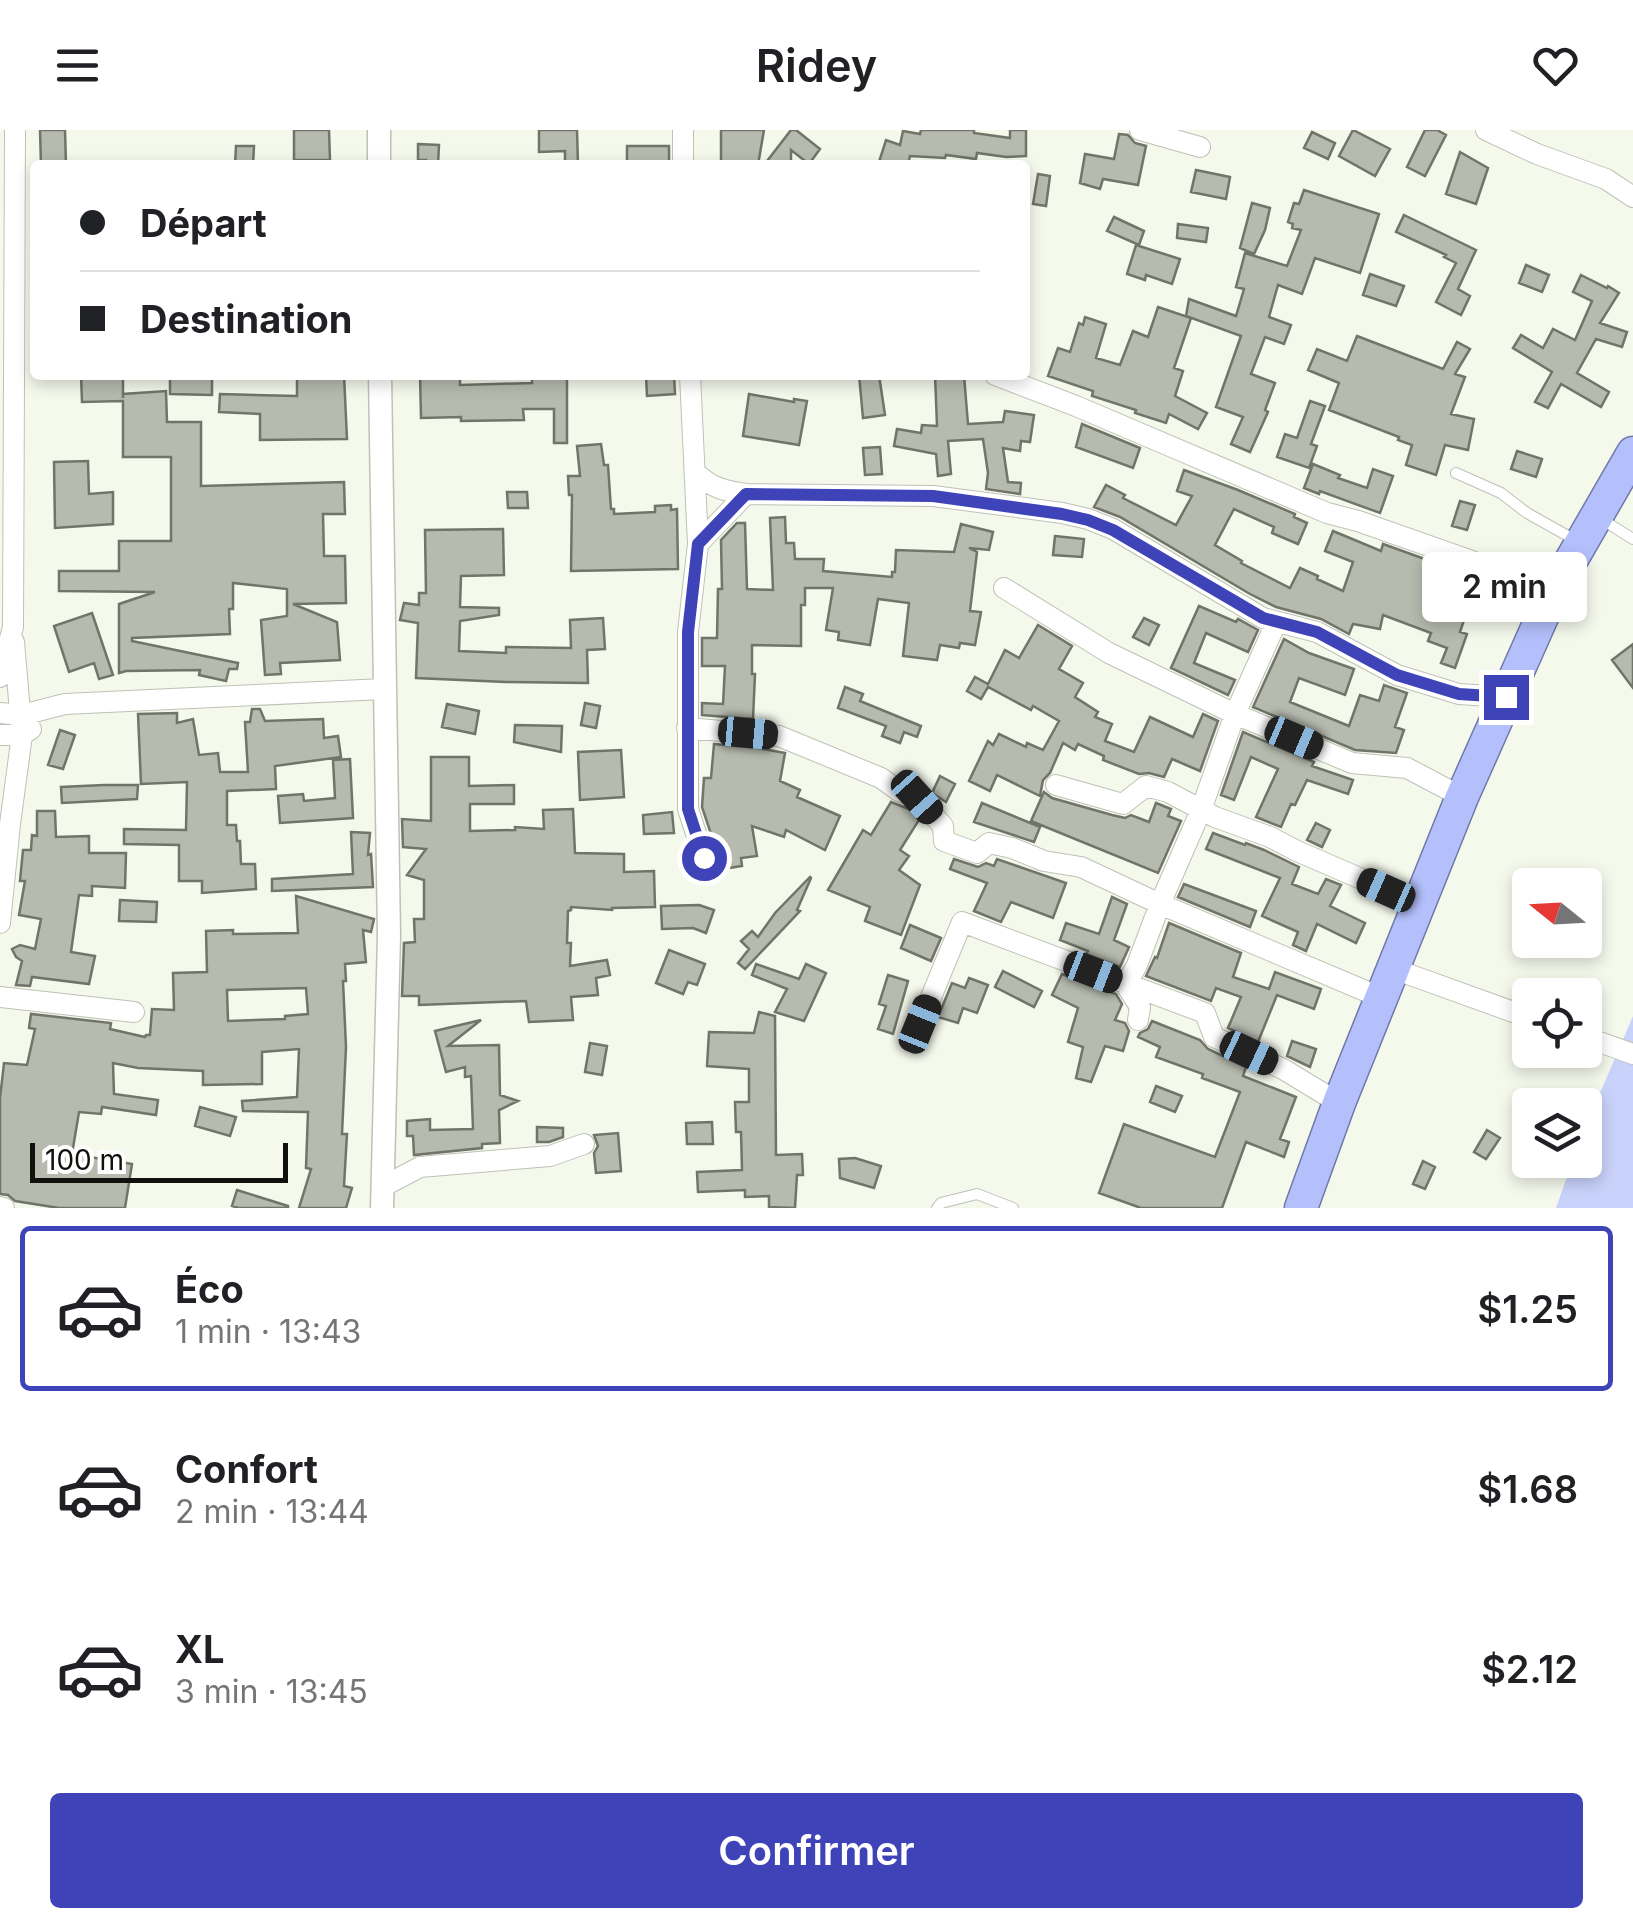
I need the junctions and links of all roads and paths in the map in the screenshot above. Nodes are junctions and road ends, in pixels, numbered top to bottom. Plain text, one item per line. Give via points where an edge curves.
1 (15, 130) edge
2 (379, 130) edge
3 (683, 130) edge
4 (1140, 130) edge
5 (1486, 130) edge
6 (1200, 147) dead end
7 (379, 160) edge
8 (683, 160) edge
9 (8, 172) edge
10 (1633, 197) edge
11 (8, 310) edge
12 (380, 380) edge
13 (690, 380) edge
14 (1008, 380) edge
15 (1633, 454) edge
16 (695, 472) junction
17 (1456, 473) dead end
18 (746, 494) junction
19 (1588, 529) junction
20 (1633, 539) edge
21 (698, 544) junction
22 (1004, 588) dead end
23 (1554, 590) junction
24 (1276, 623) junction
25 (12, 626) junction
26 (0, 678) edge
27 (384, 689) junction
28 (1506, 697) junction
29 (0, 713) edge
30 (1235, 714) junction
31 (22, 725) junction
32 (688, 728) junction
33 (0, 735) edge
34 (1056, 784) dead end
35 (1462, 797) junction
36 (1201, 810) junction
37 (704, 858) dead end
38 (1160, 904) junction
39 (1418, 904) junction
40 (0, 923) edge
41 (1388, 984) junction
42 (1126, 985) junction
43 (0, 997) edge
44 (134, 1012) dead end
45 (1512, 1014) edge
46 (1138, 1020) dead end
47 (920, 1024) dead end
48 (1602, 1043) edge
49 (1633, 1054) edge
50 (1339, 1103) junction
51 (584, 1144) dead end
52 (383, 1197) edge
53 (937, 1208) edge
54 (1013, 1208) edge
55 (1301, 1208) edge

1 - 9 street
2 - 7 street
3 - 8 street
4 - 6 street
5 - 10 street via 1606,179
9 - 11 street
11 - 25 street
12 - 27 street
13 - 16 street
14 - 23 street via 1327,513
15 - 19 highway
16 - 18 street via 719,490
16 - 21 street
17 - 19 lane via 1527,513
18 - 21 street
18 - 24 street via 933,496 1088,520
19 - 20 lane
19 - 23 highway
21 - 32 street via 688,632
22 - 30 street via 1108,653
23 - 28 highway
24 - 28 street via 1317,632 1397,675 1459,694
24 - 30 street
25 - 26 street
25 - 31 street
27 - 31 street via 64,704
27 - 52 street via 389,936
28 - 35 highway
29 - 31 street
30 - 35 street via 1352,763 1407,768
30 - 36 street
31 - 33 street
31 - 40 street
32 - 37 street via 688,809
32 - 38 street via 779,736 917,797 943,826 944,841 977,853 990,843 1080,867
34 - 36 street via 1124,804 1146,786
35 - 39 highway
36 - 38 street
36 - 39 street
38 - 41 street
38 - 42 street
39 - 41 highway
41 - 45 street
41 - 50 highway
42 - 46 street via 1140,1007
42 - 47 street via 962,922
42 - 50 street via 1205,1014 1214,1037
43 - 44 street
48 - 49 street
50 - 55 highway
51 - 52 street via 550,1156 420,1167
53 - 54 lane via 977,1194

